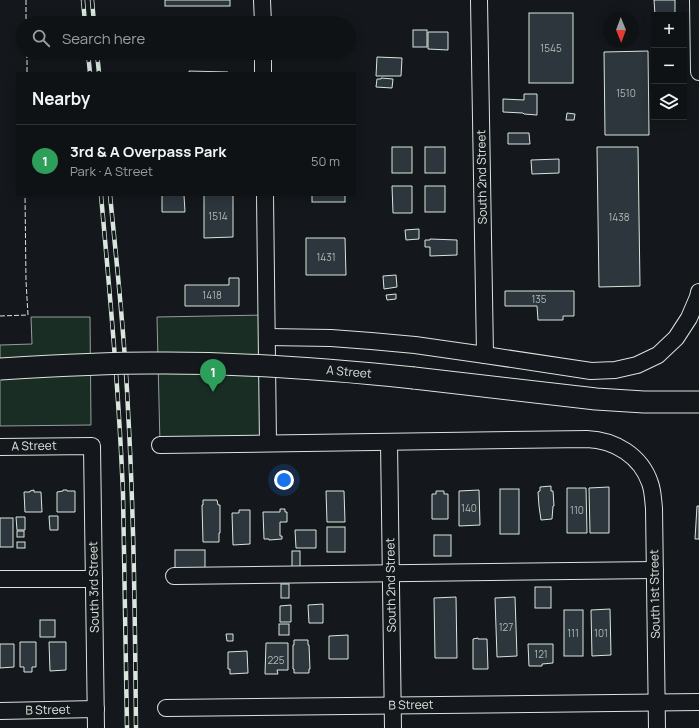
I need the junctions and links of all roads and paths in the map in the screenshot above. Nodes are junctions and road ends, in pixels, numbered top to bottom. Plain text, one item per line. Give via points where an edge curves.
1 (262, 0) edge
2 (479, 0) edge
3 (698, 0) edge
4 (263, 16) edge
5 (263, 60) edge
6 (263, 72) edge
7 (699, 72) edge
8 (265, 196) edge
9 (699, 292) edge
10 (267, 337) junction
11 (484, 355) junction
12 (0, 369) edge
13 (698, 402) edge
14 (389, 442) junction
15 (268, 443) junction
16 (160, 445) dead end
17 (92, 446) joint
18 (0, 447) edge
19 (654, 570) junction
20 (391, 574) junction
21 (174, 576) dead end
22 (0, 579) edge
23 (94, 579) junction
24 (656, 702) junction
25 (699, 702) edge
26 (392, 706) junction
27 (166, 708) dead end
28 (96, 709) junction
29 (0, 711) edge
30 (96, 728) edge
31 (393, 728) edge
32 (657, 728) edge

1 - 4 street
2 - 11 street, South 2nd Street
3 - 7 street
5 - 6 street
8 - 10 street
9 - 11 street via 689,318 676,338 658,355 637,365 615,370 591,371
10 - 11 street via 370,341
10 - 15 street
12 - 13 main road, A Street, bridge via 152,362 226,364 326,369 596,399
14 - 15 street
14 - 19 street, South 1st Street via 594,439 613,444 631,454 651,485 654,508
14 - 20 street, South 2nd Street
15 - 16 street
17 - 18 street, A Street
17 - 23 street, South 3rd Street
19 - 20 street
19 - 24 street, South 1st Street
20 - 21 street
20 - 26 street, South 2nd Street
22 - 23 street
23 - 28 street, South 3rd Street
24 - 25 street, B Street
24 - 26 street, B Street
24 - 32 street, South 1st Street
26 - 27 street, B Street
26 - 31 street, South 2nd Street
28 - 29 street, B Street
28 - 30 street, South 3rd Street

